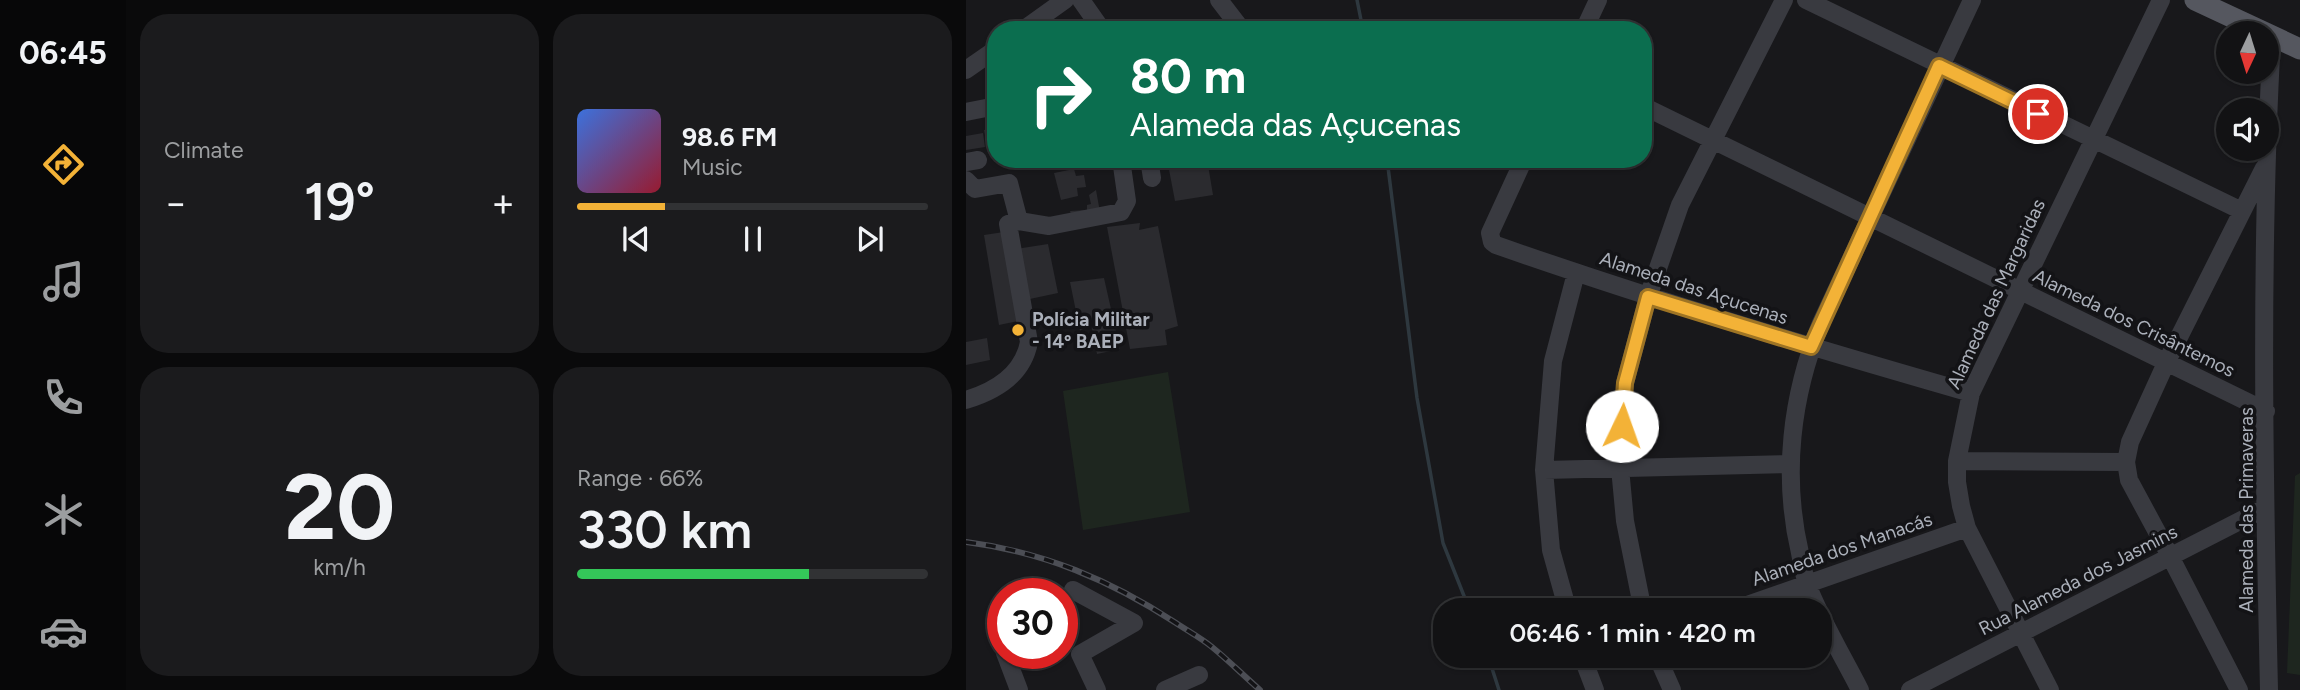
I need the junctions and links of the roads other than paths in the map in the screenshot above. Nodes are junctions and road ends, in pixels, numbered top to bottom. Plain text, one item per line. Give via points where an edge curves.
1 (1065, 0) edge
2 (1081, 0) edge
3 (1219, 0) edge
4 (1598, 0) edge
5 (1784, 0) edge
6 (1806, 0) edge
7 (1972, 0) edge
8 (2161, 0) edge
9 (2195, 0) edge
10 (1036, 21) edge
11 (1096, 21) edge
12 (1235, 21) edge
13 (1588, 21) edge
14 (2240, 21) edge
15 (2279, 39) edge
16 (2300, 49) edge
17 (987, 55) edge
18 (1939, 66) junction
19 (966, 70) edge
20 (2270, 84) edge
21 (987, 108) edge
22 (1652, 110) edge
23 (966, 112) edge
24 (1713, 140) junction
25 (2092, 140) junction
26 (1122, 168) edge
27 (1150, 168) edge
28 (1520, 168) edge
29 (1152, 178) dead end
30 (966, 180) edge
31 (2259, 194) junction
32 (2242, 211) junction
33 (1869, 216) junction
34 (1019, 221) junction
35 (1576, 273) junction
36 (2019, 289) junction
37 (1648, 297) junction
38 (1811, 347) junction
39 (2166, 363) junction
40 (1971, 393) junction
41 (966, 400) edge
42 (2266, 411) junction
43 (1957, 461) junction
44 (2126, 462) junction
45 (1789, 464) junction
46 (1620, 468) junction
47 (1545, 470) junction
48 (2265, 508) junction
49 (1967, 528) junction
50 (2171, 556) junction
51 (1807, 583) junction
52 (1078, 593) edge
53 (1564, 598) edge
54 (1640, 598) edge
55 (1766, 598) edge
56 (2020, 634) junction
57 (1590, 668) edge
58 (1662, 668) edge
59 (1011, 669) edge
60 (1199, 675) dead end
61 (1019, 690) edge
62 (1097, 690) edge
63 (1165, 690) edge
64 (1595, 690) edge
65 (1672, 690) edge
66 (1860, 690) edge
67 (1910, 690) edge
68 (2050, 690) edge
69 (2239, 690) edge
70 (2269, 690) edge

1 - 10 street
2 - 11 street
3 - 12 street
4 - 13 street
5 - 24 street
6 - 18 street
7 - 18 street
8 - 25 street, Alameda das Margaridas
9 - 14 main road
15 - 16 main road
17 - 19 street
18 - 25 street
18 - 33 street
20 - 31 street, Alameda das Primaveras via 2266,164
21 - 23 street
22 - 24 street, Alameda dos Crisântemos
24 - 33 street, Alameda dos Crisântemos
24 - 37 street via 1680,205
25 - 32 street
25 - 36 street, Alameda das Margaridas
26 - 34 street via 1127,201 1121,212 1049,226
27 - 29 street
28 - 35 street, Alameda das Açucenas via 1490,237 1496,245
30 - 34 street via 975,189 1009,183
31 - 32 street
31 - 42 street, Alameda das Primaveras
32 - 39 street
33 - 36 street, Alameda dos Crisântemos
33 - 38 street
34 - 41 street via 1008,225 1029,342 1027,357 1018,371 989,393
35 - 37 street, Alameda das Açucenas
35 - 47 street via 1553,360
36 - 39 street, Alameda dos Crisântemos
36 - 40 street, Alameda das Margaridas
37 - 38 street, Alameda das Açucenas
37 - 46 street via 1625,383
38 - 40 street, Alameda das Açucenas
38 - 45 street
39 - 42 street, Alameda dos Crisântemos
39 - 44 street via 2130,442
40 - 43 street, Alameda das Margaridas
42 - 48 street, Alameda das Primaveras
43 - 44 street
43 - 49 street, Alameda das Margaridas
44 - 50 street via 2129,480
45 - 46 street
45 - 51 street via 1792,519
46 - 47 street
46 - 54 street
47 - 53 street via 1551,550
48 - 50 street, Rua Alameda dos Jasmins
48 - 70 street, Alameda das Primaveras
49 - 51 street, Alameda dos Manacás
49 - 56 street, Alameda das Margaridas
50 - 56 street, Rua Alameda dos Jasmins
50 - 69 street
51 - 55 street, Alameda dos Manacás
51 - 66 street
52 - 62 street via 1134,623 1080,654
56 - 67 street, Rua Alameda dos Jasmins
56 - 68 street, Alameda das Margaridas
57 - 64 street
58 - 65 street
59 - 61 street
60 - 63 street

